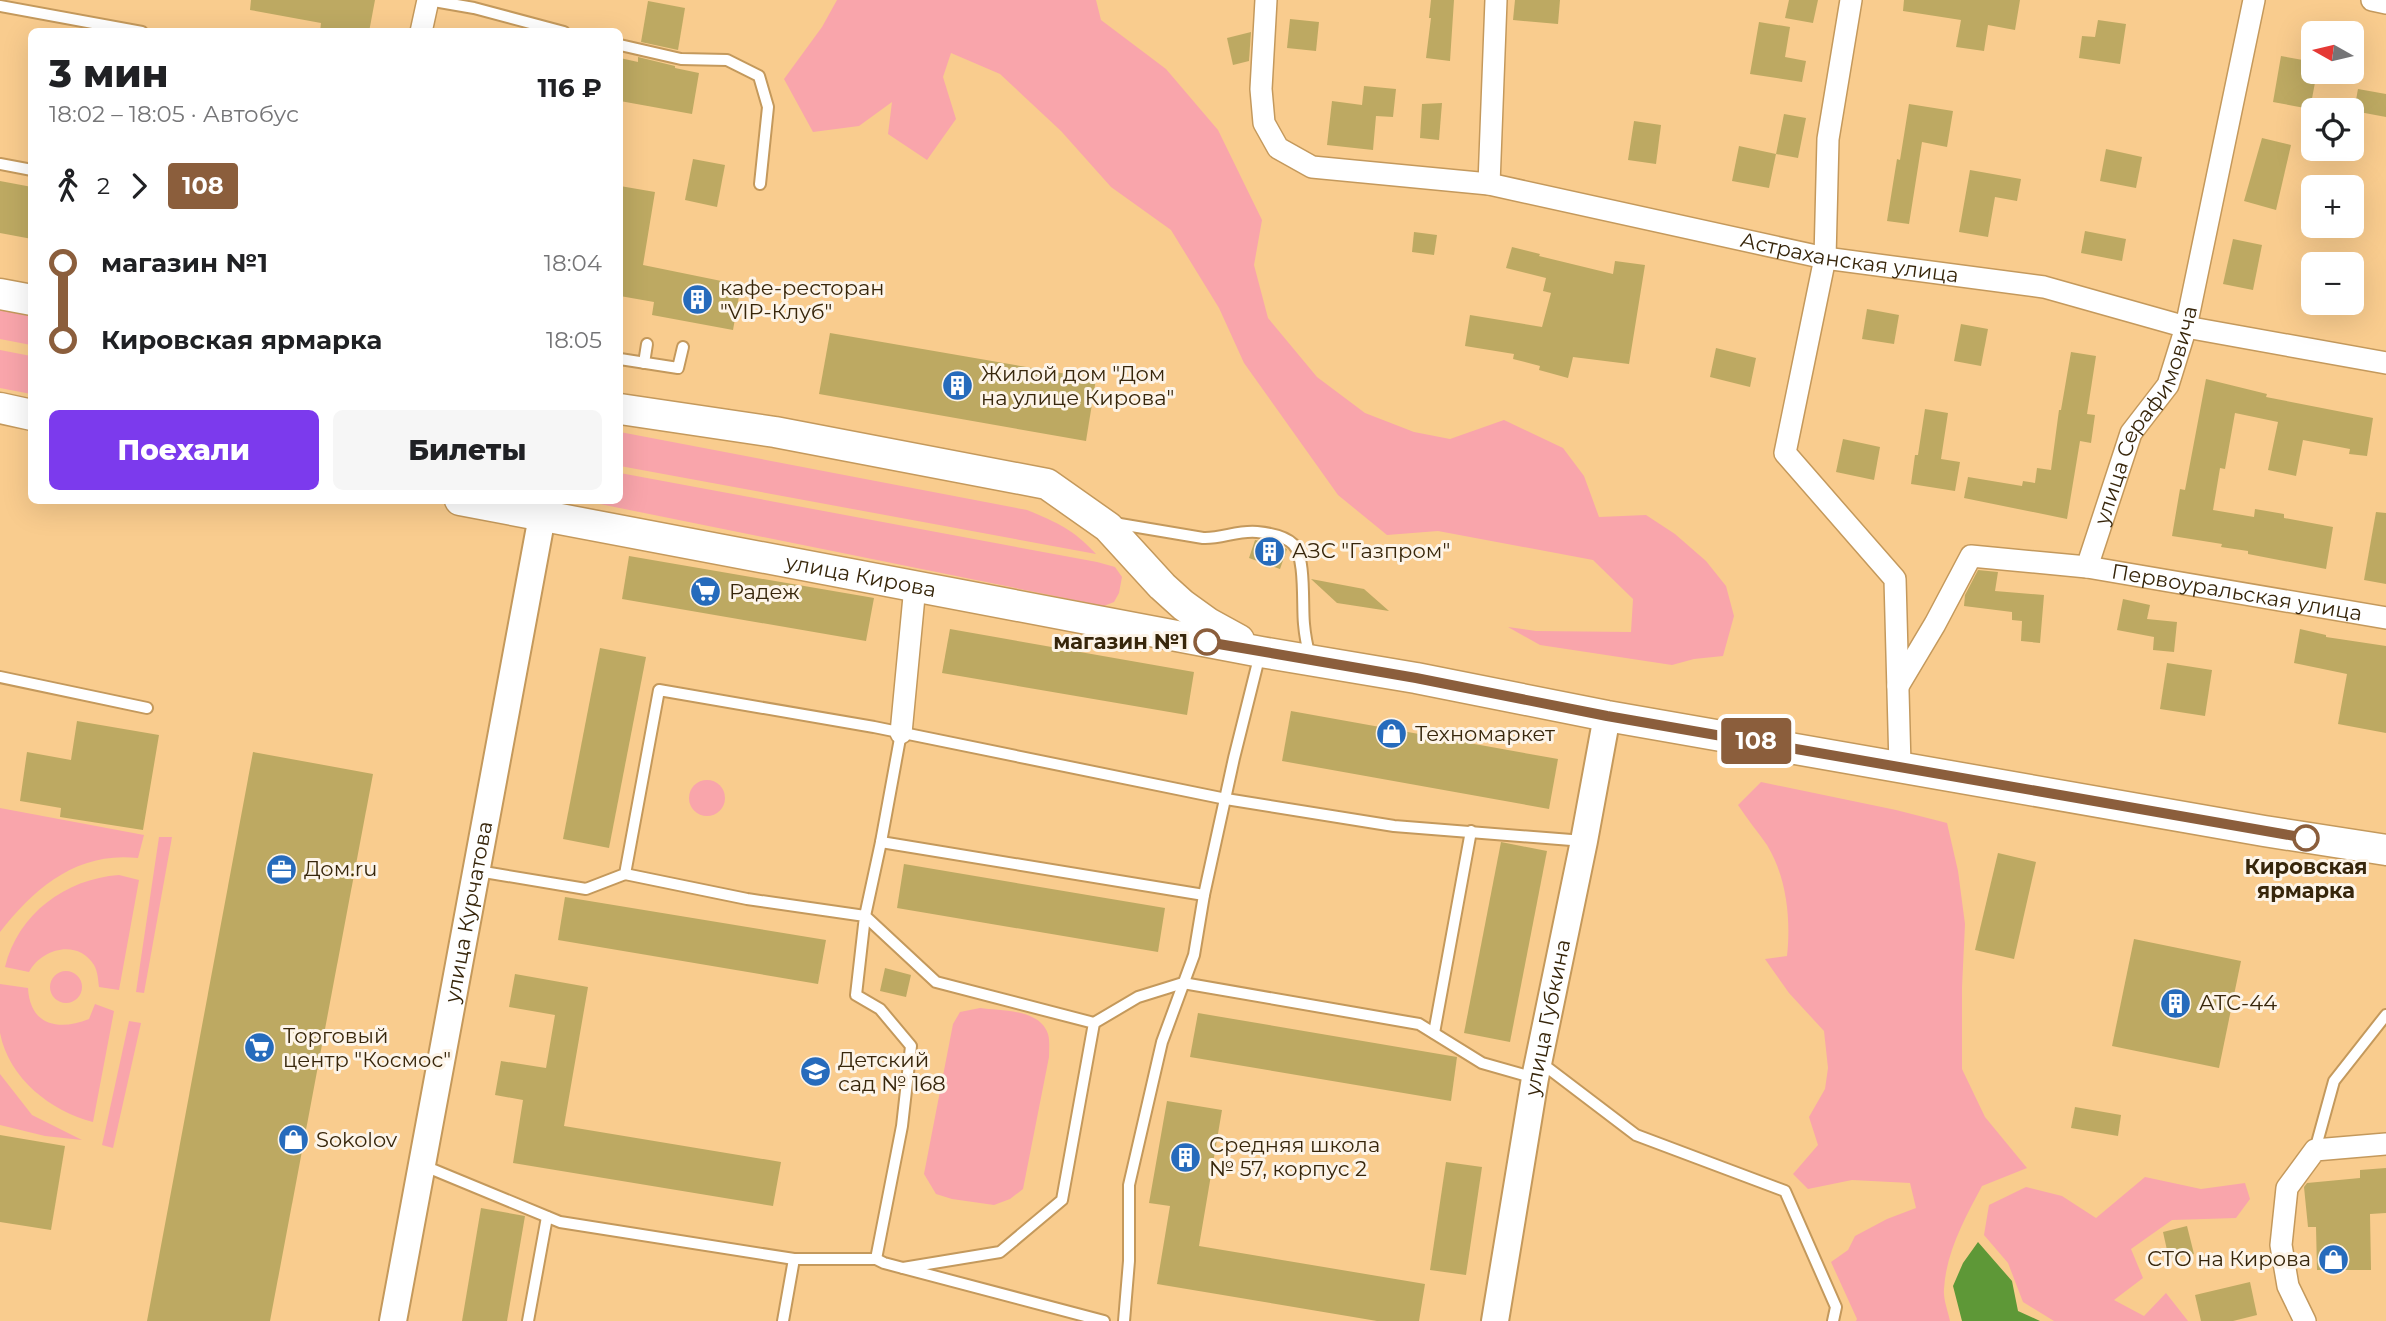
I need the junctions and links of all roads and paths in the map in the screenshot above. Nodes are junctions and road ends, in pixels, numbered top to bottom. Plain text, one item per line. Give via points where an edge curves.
1 (428, 0) edge
2 (1266, 0) edge
3 (1496, 0) edge
4 (1851, 0) edge
5 (2254, 0) edge
6 (2372, 0) edge
7 (2386, 3) edge
8 (0, 6) edge
9 (120, 28) edge
10 (422, 28) edge
11 (549, 28) edge
12 (623, 46) edge
13 (0, 164) edge
14 (28, 169) edge
15 (760, 184) dead end
16 (1489, 184) junction
17 (1825, 258) junction
18 (0, 294) edge
19 (28, 299) edge
20 (2186, 327) junction
21 (648, 344) dead end
22 (683, 347) dead end
23 (623, 360) edge
24 (644, 363) junction
25 (2386, 363) edge
26 (0, 408) edge
27 (623, 409) edge
28 (28, 414) edge
29 (497, 504) edge
30 (544, 509) edge
31 (1098, 521) junction
32 (2087, 567) junction
33 (915, 586) junction
34 (2386, 618) edge
35 (1261, 652) junction
36 (1311, 659) junction
37 (0, 677) edge
38 (1898, 686) junction
39 (147, 708) dead end
40 (1607, 716) junction
41 (901, 733) junction
42 (1900, 766) junction
43 (1226, 799) junction
44 (1471, 831) junction
45 (1584, 841) junction
46 (881, 842) junction
47 (2386, 850) edge
48 (478, 871) junction
49 (625, 874) junction
50 (1204, 895) junction
51 (865, 916) junction
52 (1183, 983) junction
53 (2386, 1015) edge
54 (1094, 1023) junction
55 (1434, 1033) junction
56 (1537, 1070) junction
57 (2386, 1144) edge
58 (2315, 1150) junction
59 (422, 1165) junction
60 (547, 1217) junction
61 (794, 1259) junction
62 (876, 1259) junction
63 (903, 1268) junction
64 (393, 1321) edge
65 (528, 1321) edge
66 (783, 1321) edge
67 (1104, 1321) edge
68 (1124, 1321) edge
69 (1495, 1321) edge
70 (1833, 1321) edge
71 (2305, 1321) edge

1 - 10 street
1 - 11 lane
2 - 16 street, Астраханская улица via 1261,89 1264,123 1278,148 1312,167
3 - 16 street
4 - 17 street via 1828,139
5 - 20 street, улица Серафимовича
6 - 7 street
8 - 9 lane
12 - 15 lane via 681,58 727,60 759,76 768,107
13 - 14 lane
16 - 17 street, Астраханская улица
17 - 20 street, Астраханская улица via 2044,287
17 - 38 street via 1785,453 1895,579
18 - 19 main road
20 - 25 street, Астраханская улица
20 - 32 street, улица Серафимовича via 2168,386 2131,433
21 - 24 lane
22 - 24 lane via 678,368
23 - 24 lane
26 - 28 main road
27 - 31 main road, улица Кирова via 775,432 1047,484
29 - 30 main road, улица Кирова
30 - 33 main road, улица Кирова
30 - 48 street, улица Курчатова
31 - 35 main road, улица Кирова via 1184,606
31 - 36 lane via 1216,539 1254,531 1290,541 1301,567 1305,637
32 - 34 street, Первоуральская улица
32 - 38 street via 1971,556
33 - 35 main road, улица Кирова
33 - 41 street
35 - 36 main road, улица Кирова
35 - 43 lane
36 - 40 main road, улица Кирова
37 - 39 lane
38 - 42 street
40 - 42 main road, улица Кирова
40 - 45 street, улица Губкина
41 - 43 lane
41 - 46 lane
41 - 49 lane via 659,690
42 - 47 main road, улица Кирова
43 - 44 lane via 1394,827
43 - 50 lane
44 - 45 lane
44 - 55 lane
45 - 56 street, улица Губкина
46 - 50 lane
46 - 51 lane
48 - 49 lane via 586,889
48 - 59 street, улица Курчатова
49 - 51 lane via 747,899
50 - 52 lane via 1194,955
51 - 54 lane via 936,982
51 - 62 lane via 856,995 880,1009 911,1046 902,1126
52 - 54 lane via 1138,997
52 - 55 lane via 1419,1024
52 - 68 lane via 1162,1042 1129,1185
53 - 58 lane via 2334,1080
54 - 63 lane via 1062,1200 1000,1252
55 - 56 lane via 1482,1063
56 - 69 street, улица Губкина
56 - 70 lane via 1636,1135 1785,1191 1836,1307
57 - 58 street
58 - 71 street via 2287,1188 2281,1245 2288,1286
59 - 60 lane
59 - 64 street, улица Курчатова
60 - 61 lane
60 - 65 lane
61 - 62 lane
61 - 66 lane
62 - 63 lane
63 - 67 lane

